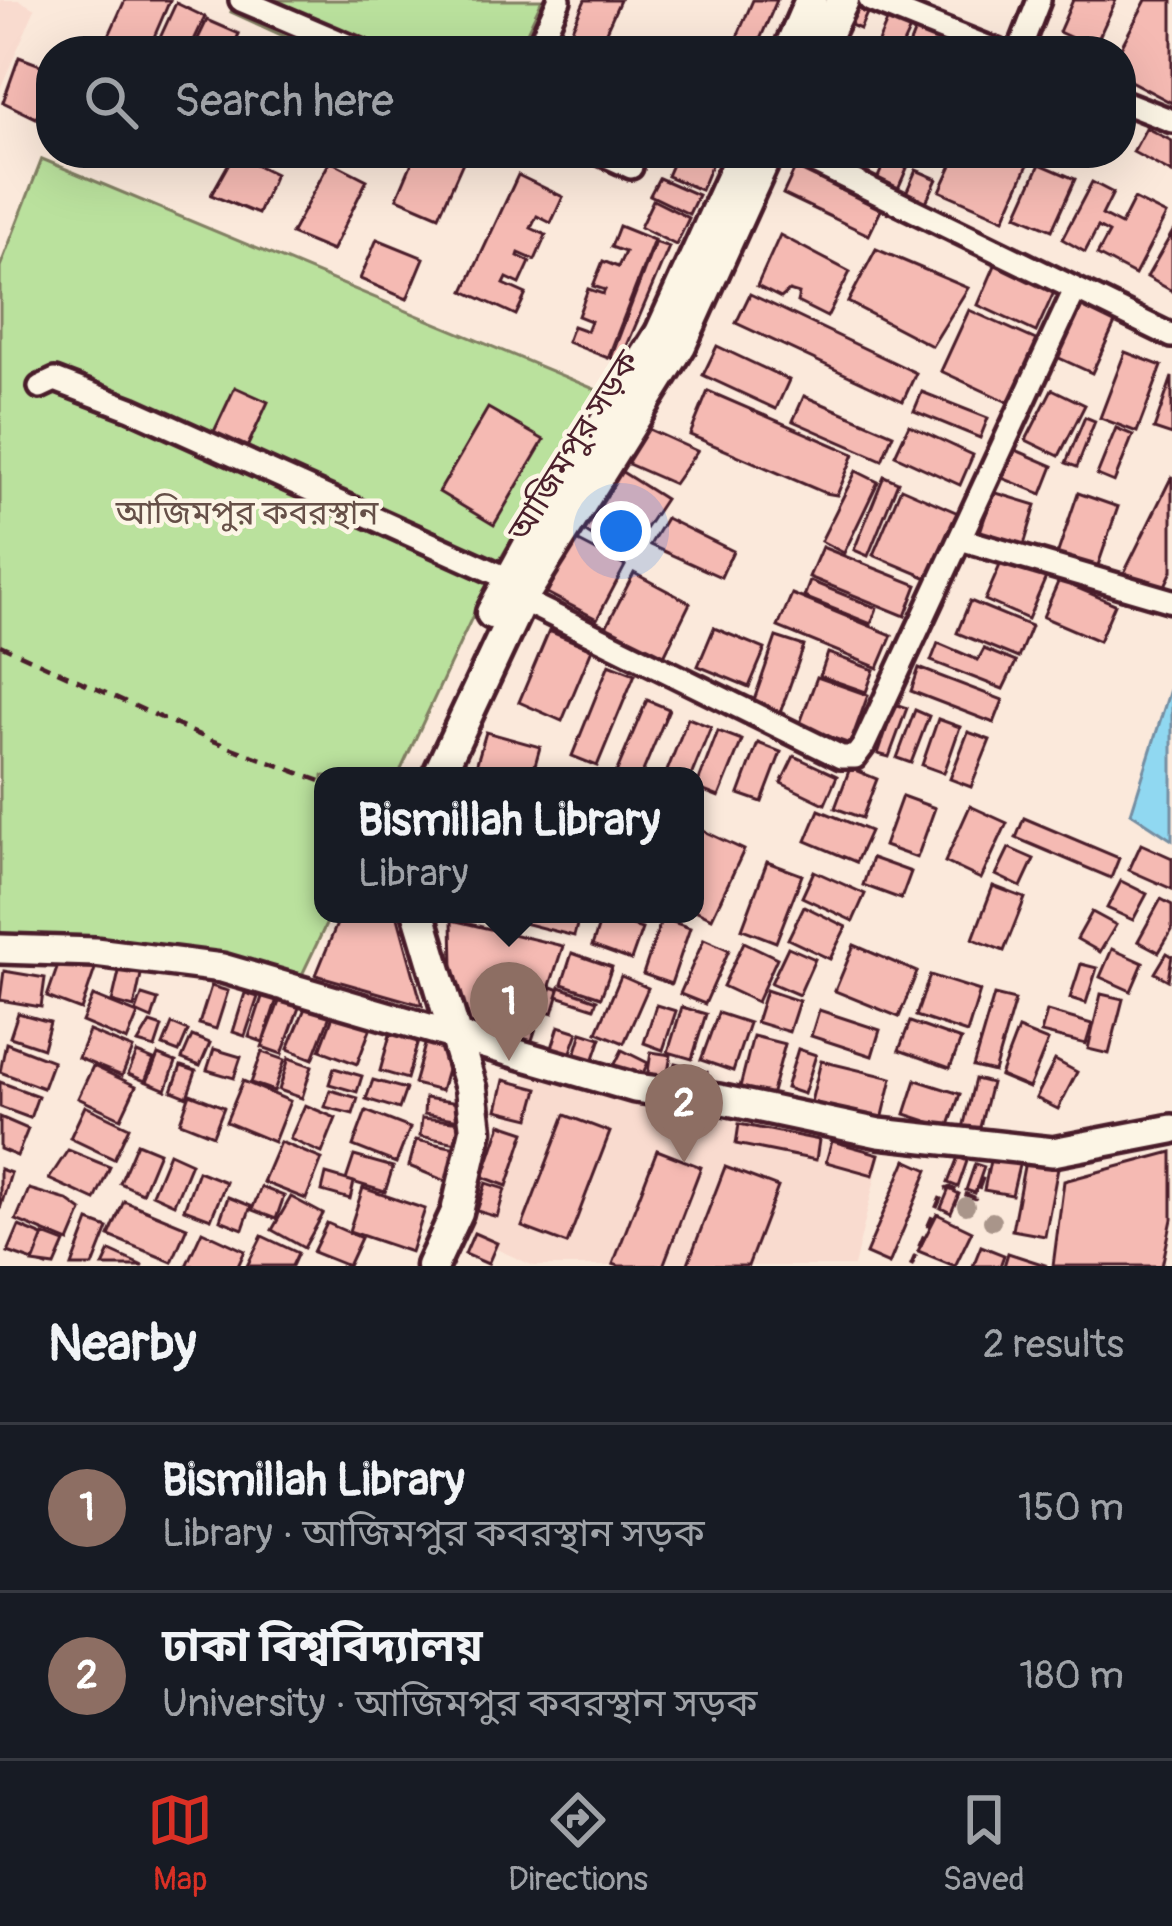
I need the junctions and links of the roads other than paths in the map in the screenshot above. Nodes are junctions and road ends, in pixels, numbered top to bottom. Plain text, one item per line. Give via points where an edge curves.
1 (241, 0) edge
2 (559, 0) edge
3 (812, 0) edge
4 (843, 0) edge
5 (870, 0) edge
6 (1039, 0) edge
7 (326, 36) edge
8 (543, 36) edge
9 (796, 36) edge
10 (825, 36) edge
11 (960, 36) edge
12 (1024, 36) edge
13 (1136, 107) edge
14 (1172, 121) edge
15 (735, 168) edge
16 (760, 168) edge
17 (827, 168) edge
18 (1075, 290) junction
19 (1172, 336) edge
20 (40, 387) dead end
21 (960, 539) junction
22 (511, 589) junction
23 (1172, 602) edge
24 (421, 767) edge
25 (442, 767) edge
26 (421, 923) edge
27 (436, 923) edge
28 (0, 949) edge
29 (464, 1036) junction
30 (1172, 1129) edge
31 (431, 1266) edge
32 (448, 1266) edge

1 - 7 street
2 - 8 street
3 - 9 main road
4 - 10 main road
5 - 11 street
6 - 12 street
13 - 14 street
15 - 22 main road, আজিমপুর সড়ক via 661,333
16 - 22 main road, আজিমপুর সড়ক via 680,345
17 - 18 street
18 - 19 street
18 - 21 street
20 - 22 street via 55,380 131,409
21 - 22 street via 855,757 841,758
21 - 23 street
22 - 24 main road, আজিমপুর সড়ক
22 - 25 main road, আজিমপুর সড়ক
26 - 29 main road
27 - 29 main road
28 - 29 street via 222,968
29 - 30 street via 635,1088 989,1148 1053,1151
29 - 31 main road via 476,1130 457,1212
29 - 32 main road via 484,1085 489,1131 471,1216

